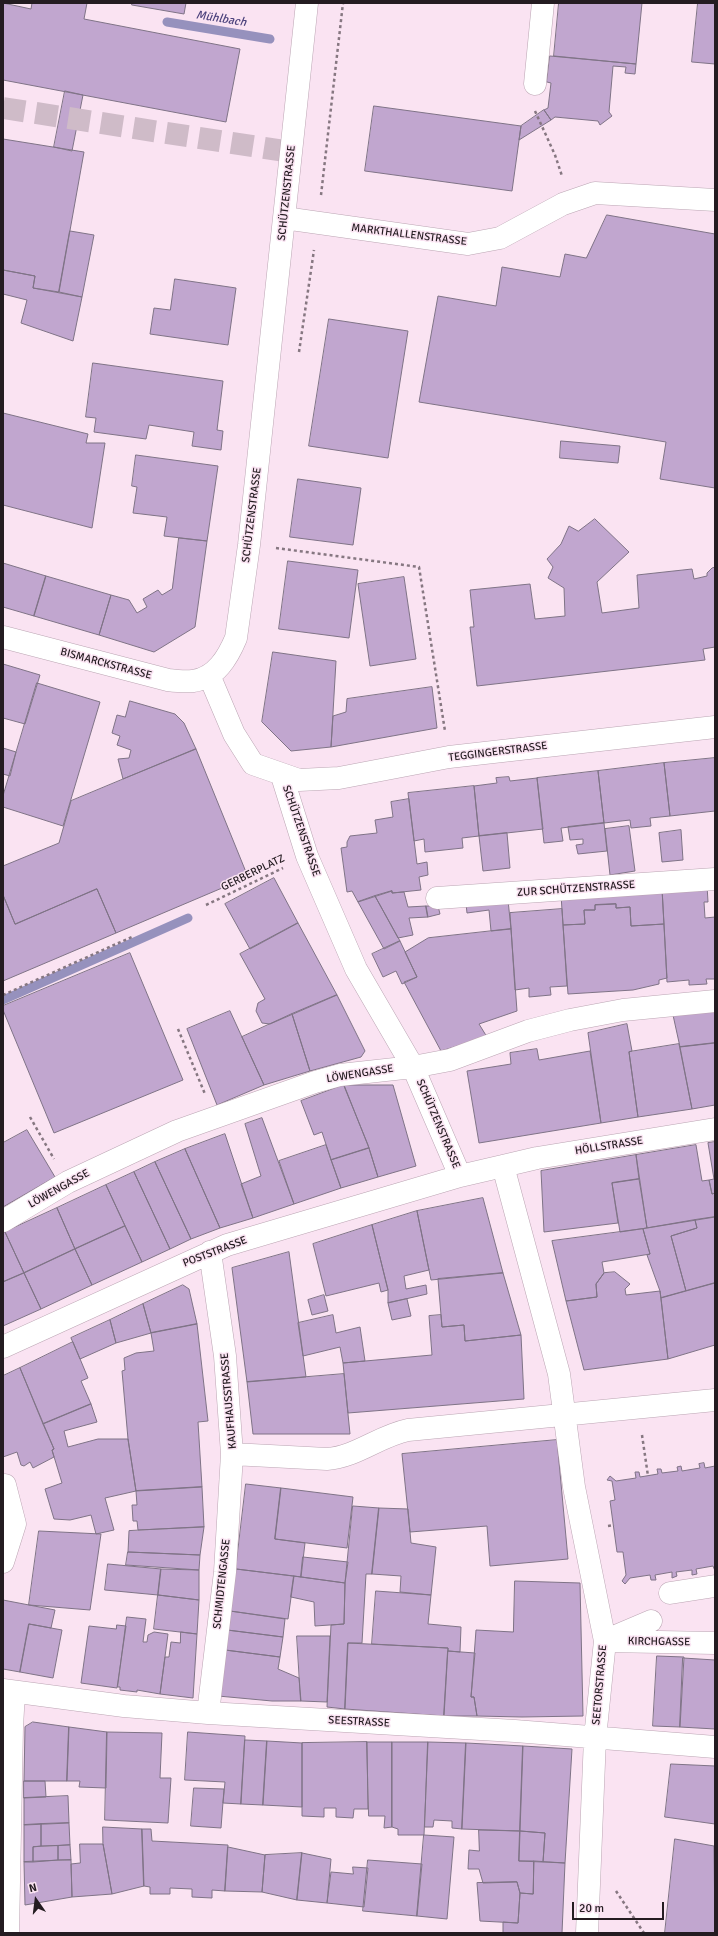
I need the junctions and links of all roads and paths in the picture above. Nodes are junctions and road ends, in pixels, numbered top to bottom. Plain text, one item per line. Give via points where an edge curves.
1 (307, 3) edge
2 (543, 3) edge
3 (535, 84) joint
4 (562, 176) dead end
5 (715, 200) edge
6 (284, 218) junction
7 (249, 545) junction
8 (3, 637) edge
9 (209, 675) junction
10 (715, 727) edge
11 (449, 757) junction
12 (282, 776) junction
13 (307, 856) junction
14 (715, 879) edge
15 (437, 898) dead end
16 (206, 904) dead end
17 (134, 936) dead end
18 (3, 995) edge
19 (715, 1001) edge
20 (178, 1029) dead end
21 (413, 1067) junction
22 (30, 1117) dead end
23 (214, 1117) junction
24 (715, 1129) edge
25 (503, 1166) junction
26 (460, 1176) junction
27 (68, 1182) junction
28 (3, 1221) edge
29 (210, 1252) junction
30 (3, 1347) edge
31 (715, 1400) edge
32 (638, 1408) junction
33 (564, 1416) junction
34 (232, 1454) junction
35 (648, 1476) dead end
36 (5, 1485) dead end
37 (3, 1562) edge
38 (715, 1586) edge
39 (670, 1593) dead end
40 (651, 1621) dead end
41 (605, 1641) junction
42 (715, 1643) edge
43 (8, 1691) edge
44 (208, 1714) junction
45 (595, 1738) junction
46 (715, 1747) edge
47 (8, 1933) edge
48 (587, 1933) edge

1 - 6 street, SCHÜTZENSTRASSE
2 - 3 street
3 - 4 path via 532,103
5 - 6 street, MARKTHALLENSTRASSE via 595,193 563,204 500,238 468,244
6 - 7 street, SCHÜTZENSTRASSE
7 - 9 street, SCHÜTZENSTRASSE via 236,638 223,664
7 - 11 path via 419,567
8 - 9 street, BISMARCKSTRASSE via 168,680 194,681
9 - 12 street, SCHÜTZENSTRASSE via 234,734 253,764
10 - 11 street, TEGGINGERSTRASSE
11 - 12 street, TEGGINGERSTRASSE via 351,776 299,780
12 - 13 street, SCHÜTZENSTRASSE
13 - 16 path, GERBERPLATZ
13 - 21 street, SCHÜTZENSTRASSE via 356,969
14 - 15 street, ZUR SCHÜTZENSTRASSE
17 - 18 path
19 - 21 street, LÖWENGASSE via 623,1010 570,1020 450,1060
20 - 23 path
21 - 23 street, LÖWENGASSE via 340,1075
21 - 26 street, SCHÜTZENSTRASSE
22 - 27 path
23 - 27 street, LÖWENGASSE via 177,1131
24 - 25 street, HÖLLSTRASSE via 545,1156
25 - 26 street, SCHÜTZENSTRASSE
25 - 33 street via 558,1374
26 - 29 street, POSTSTRASSE
27 - 28 street, LÖWENGASSE
29 - 30 street, POSTSTRASSE
29 - 34 street, KAUFHAUSSTRASSE via 225,1356
31 - 32 street, KAUFHAUSSTRASSE
32 - 33 street, KAUFHAUSSTRASSE
32 - 35 path
33 - 34 street, KAUFHAUSSTRASSE via 408,1430 327,1460
33 - 41 street, SEETORSTRASSE via 574,1487
34 - 44 street, SCHMIDTENGASSE via 225,1572
36 - 37 street via 15,1524
38 - 39 street
40 - 41 street, KIRCHGASSE
41 - 42 street, KIRCHGASSE
41 - 45 street, SEETORSTRASSE
43 - 44 street, SEESTRASSE
43 - 47 street via 12,1727
44 - 45 street, SEESTRASSE
45 - 46 street, SEESTRASSE
45 - 48 street, SEETORSTRASSE

